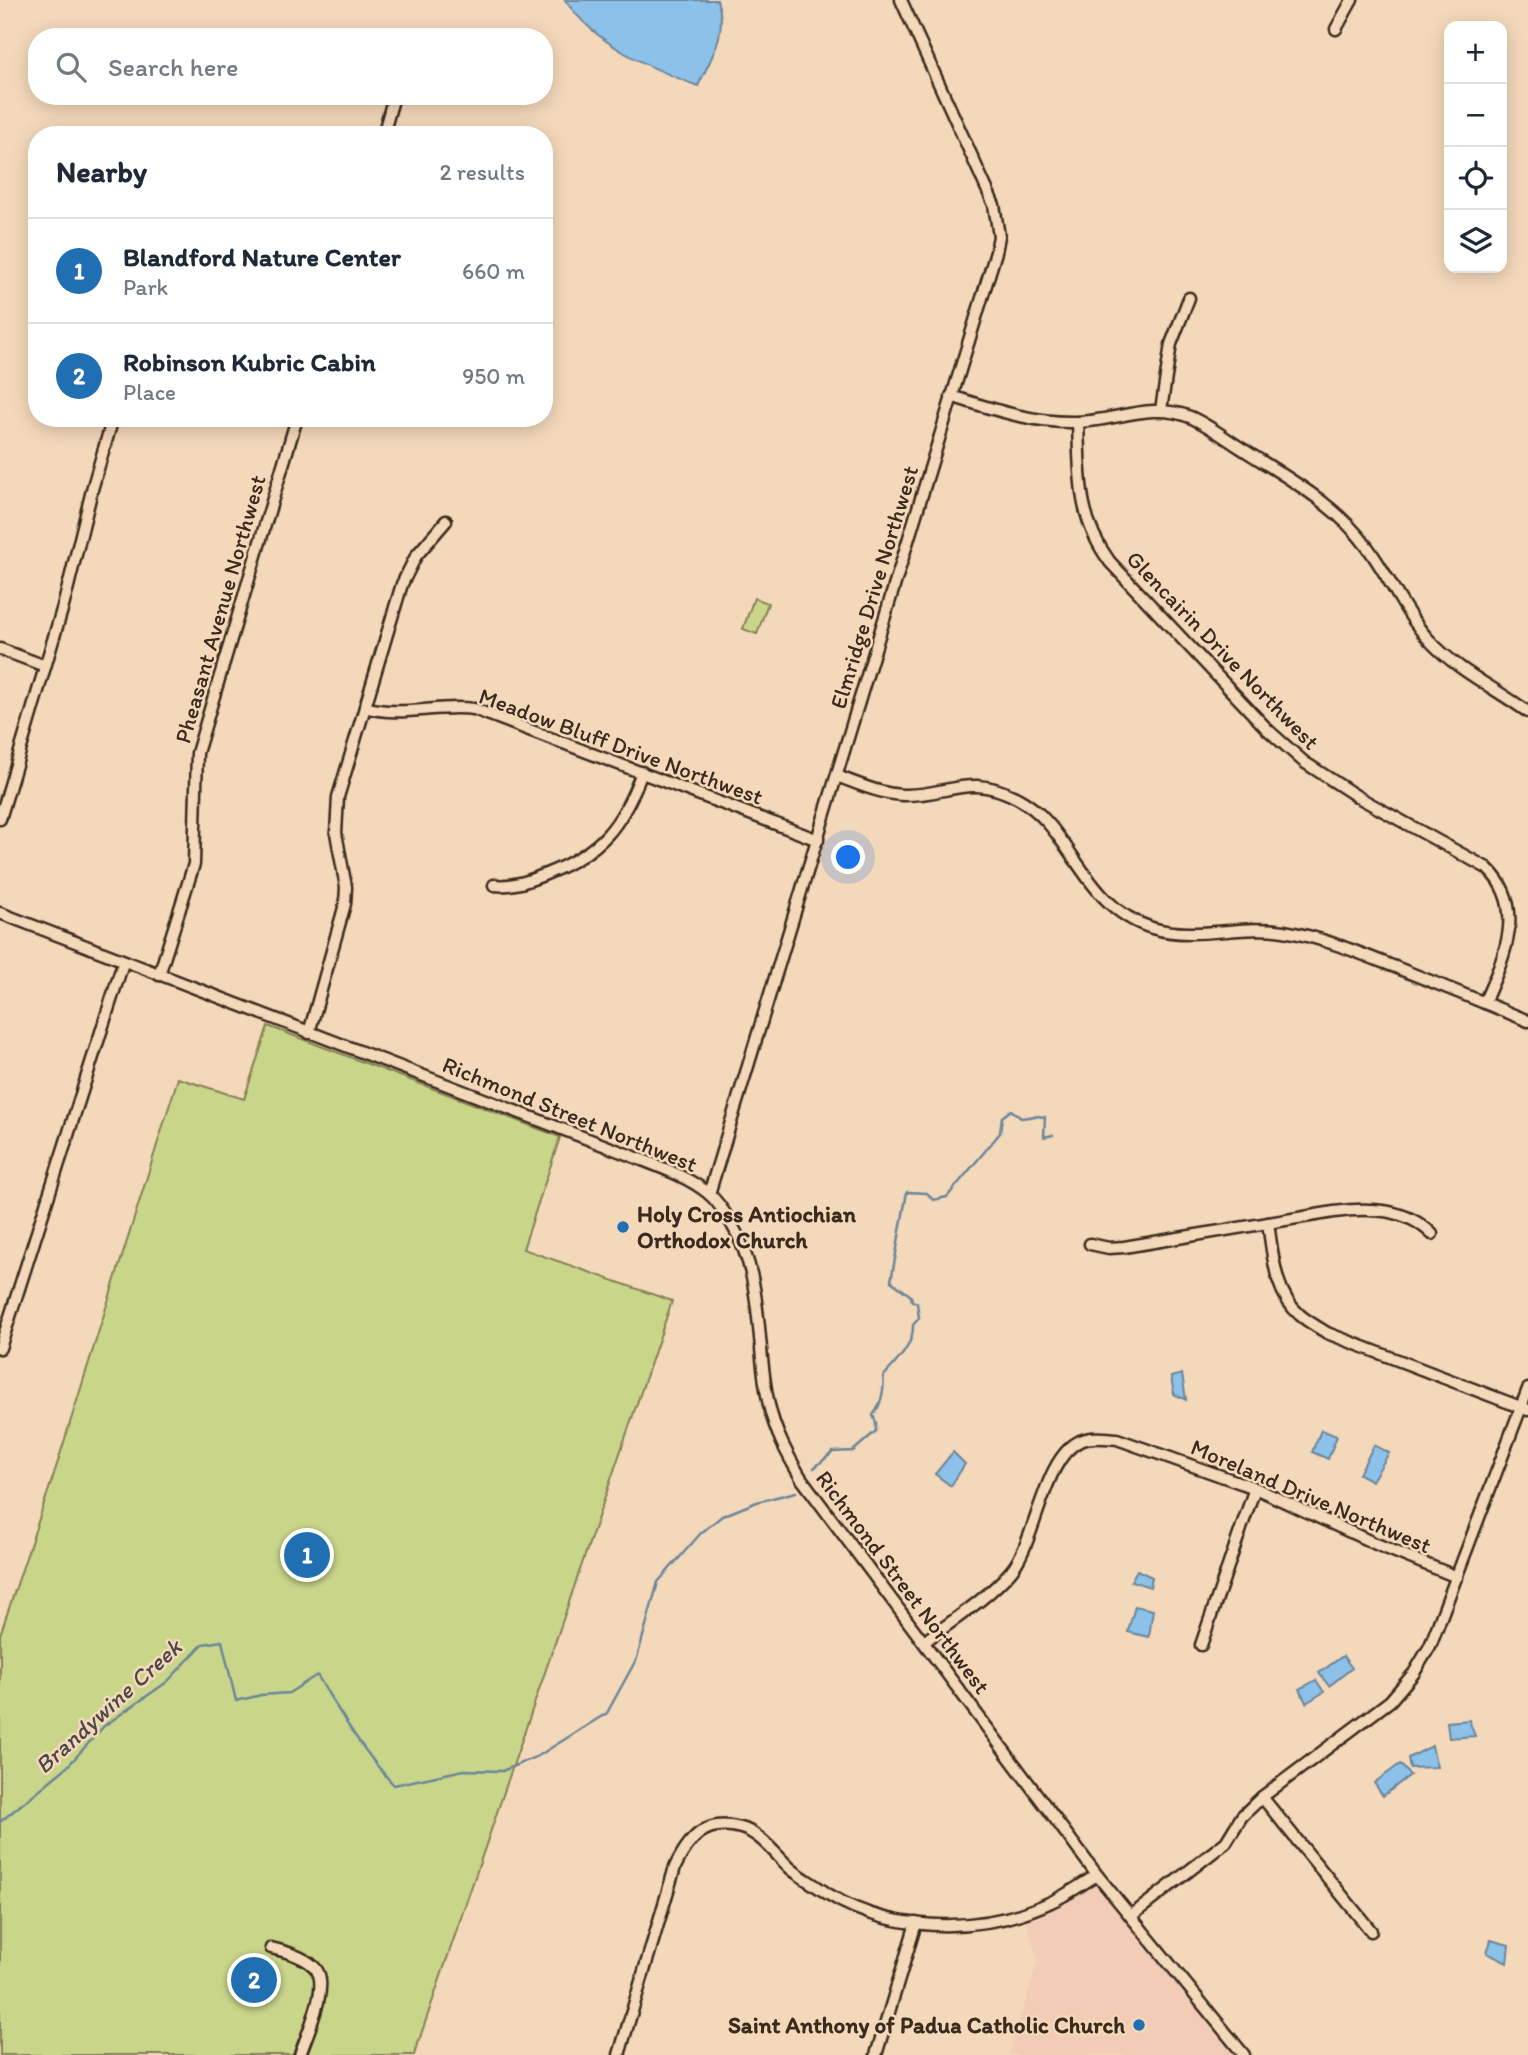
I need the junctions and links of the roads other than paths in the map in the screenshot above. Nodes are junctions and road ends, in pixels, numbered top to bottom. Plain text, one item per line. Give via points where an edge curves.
1 (901, 0) edge
2 (1352, 0) edge
3 (1336, 29) dead end
4 (391, 105) edge
5 (386, 126) edge
6 (1189, 298) dead end
7 (951, 396) junction
8 (1161, 410) junction
9 (1078, 422) junction
10 (111, 427) edge
11 (294, 427) edge
12 (446, 521) dead end
13 (0, 649) edge
14 (45, 666) junction
15 (365, 707) junction
16 (1528, 712) edge
17 (642, 772) junction
18 (837, 776) junction
19 (0, 819) edge
20 (818, 840) junction
21 (494, 885) dead end
22 (0, 914) edge
23 (123, 963) junction
24 (159, 975) junction
25 (1484, 1003) junction
26 (1528, 1021) edge
27 (309, 1033) junction
28 (709, 1194) junction
29 (1268, 1223) junction
30 (1432, 1234) dead end
31 (1090, 1244) dead end
32 (0, 1348) edge
33 (1528, 1390) edge
34 (1525, 1408) edge
35 (1255, 1488) junction
36 (1457, 1577) junction
37 (924, 1642) junction
38 (1201, 1644) dead end
39 (1262, 1797) junction
40 (1097, 1875) junction
41 (1131, 1916) junction
42 (916, 1923) junction
43 (1371, 1931) dead end
44 (271, 1948) dead end
45 (300, 2055) edge
46 (619, 2055) edge
47 (876, 2055) edge
48 (1244, 2055) edge

1 - 7 street, Elmridge Drive Northwest via 998,220 996,252
2 - 3 street
4 - 5 street
6 - 8 street via 1171,344
7 - 9 street via 1013,415
7 - 18 street, Elmridge Drive Northwest
8 - 9 street
8 - 16 street via 1213,429 1333,510 1367,546 1429,640 1468,673
9 - 25 street, Glencairin Drive Northwest via 1084,510 1110,562 1268,730 1304,762 1487,868 1503,884 1514,926
10 - 14 street
11 - 24 street, Pheasant Avenue Northwest via 197,753 194,864
12 - 15 street via 407,574
13 - 14 street
14 - 19 street
15 - 17 street, Meadow Bluff Drive Northwest via 400,713 474,709
15 - 27 street via 337,806 335,833 346,887 344,915
17 - 20 street, Meadow Bluff Drive Northwest
17 - 21 street via 617,825 596,848 524,882
18 - 20 street, Elmridge Drive Northwest
18 - 25 street via 902,795 966,785 993,788 1038,811 1102,896 1151,928 1196,934 1260,929 1316,937
20 - 28 street, Elmridge Drive Northwest
22 - 23 street, Richmond Street Northwest
23 - 24 street, Richmond Street Northwest
23 - 32 street
24 - 27 street, Richmond Street Northwest
25 - 26 street
27 - 28 street, Richmond Street Northwest via 632,1156
28 - 37 street, Richmond Street Northwest via 738,1234 752,1271 766,1393 782,1446
29 - 30 street via 1346,1210 1376,1210 1415,1220
29 - 31 street via 1124,1247
29 - 34 street via 1277,1276 1300,1315 1327,1334
33 - 34 street
34 - 36 street
35 - 36 street, Moreland Drive Northwest
35 - 37 street, Moreland Drive Northwest via 1117,1439 1080,1441 1054,1469 1013,1569
35 - 38 street
36 - 39 street via 1430,1646 1390,1702
37 - 40 street, Richmond Street Northwest
39 - 41 street via 1242,1816 1226,1842
39 - 43 street
40 - 41 street, Richmond Street Northwest
40 - 42 street via 1023,1913 970,1924
41 - 48 street, Richmond Street Northwest
42 - 46 street via 883,1918 824,1892 744,1828 727,1825 697,1833 675,1867
42 - 47 street
44 - 45 street via 308,1962 319,1973 318,2001

